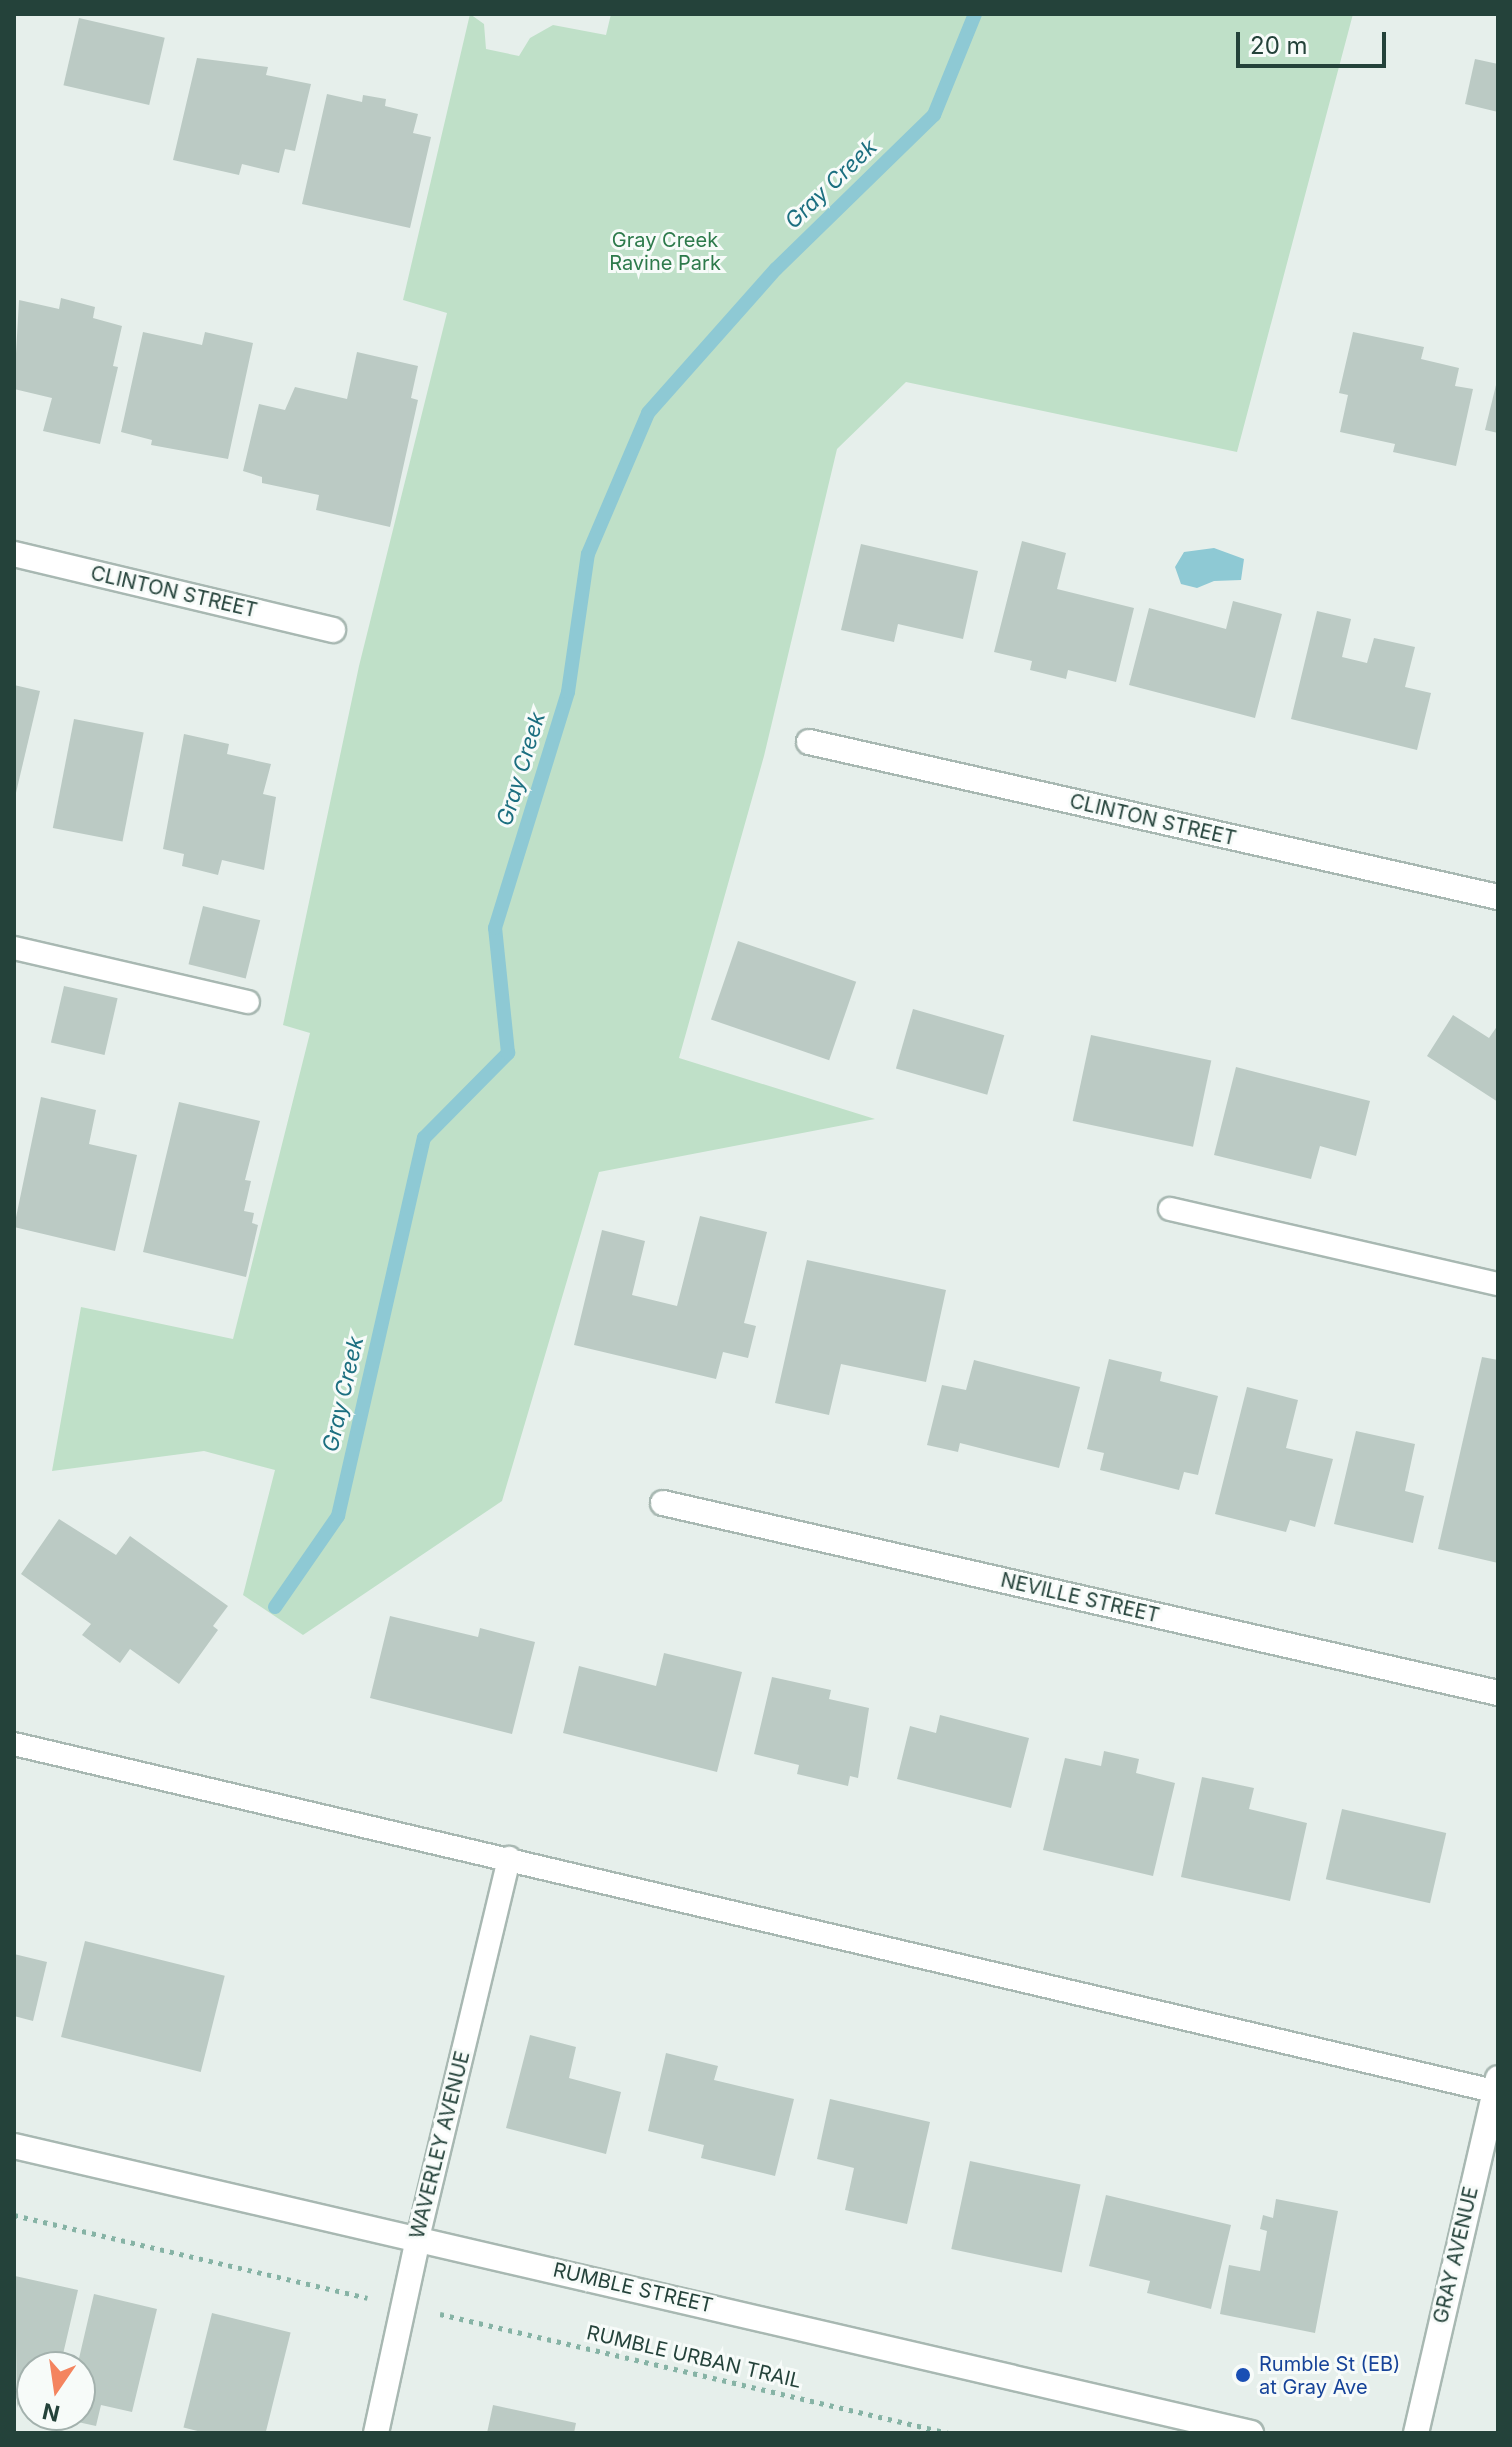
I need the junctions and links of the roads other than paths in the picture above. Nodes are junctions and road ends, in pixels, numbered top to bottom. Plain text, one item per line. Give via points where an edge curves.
1 (14, 554) edge
2 (333, 630) dead end
3 (809, 742) dead end
4 (1498, 897) edge
5 (14, 948) edge
6 (248, 1002) dead end
7 (1170, 1209) dead end
8 (1498, 1284) edge
9 (663, 1503) dead end
10 (1498, 1693) edge
11 (14, 1744) edge
12 (509, 1858) junction
13 (1497, 2087) edge
14 (14, 2146) edge
15 (418, 2238) junction
16 (376, 2433) edge
17 (1251, 2433) edge
18 (1416, 2433) edge

1 - 2 street, CLINTON STREET
3 - 4 street, CLINTON STREET
5 - 6 lane
7 - 8 lane
9 - 10 street, NEVILLE STREET
11 - 12 lane
12 - 13 lane
12 - 15 lane, WAVERLEY AVENUE
13 - 18 street, GRAY AVENUE
14 - 15 street, RUMBLE STREET
15 - 16 street, WAVERLEY AVENUE
15 - 17 street, RUMBLE STREET

